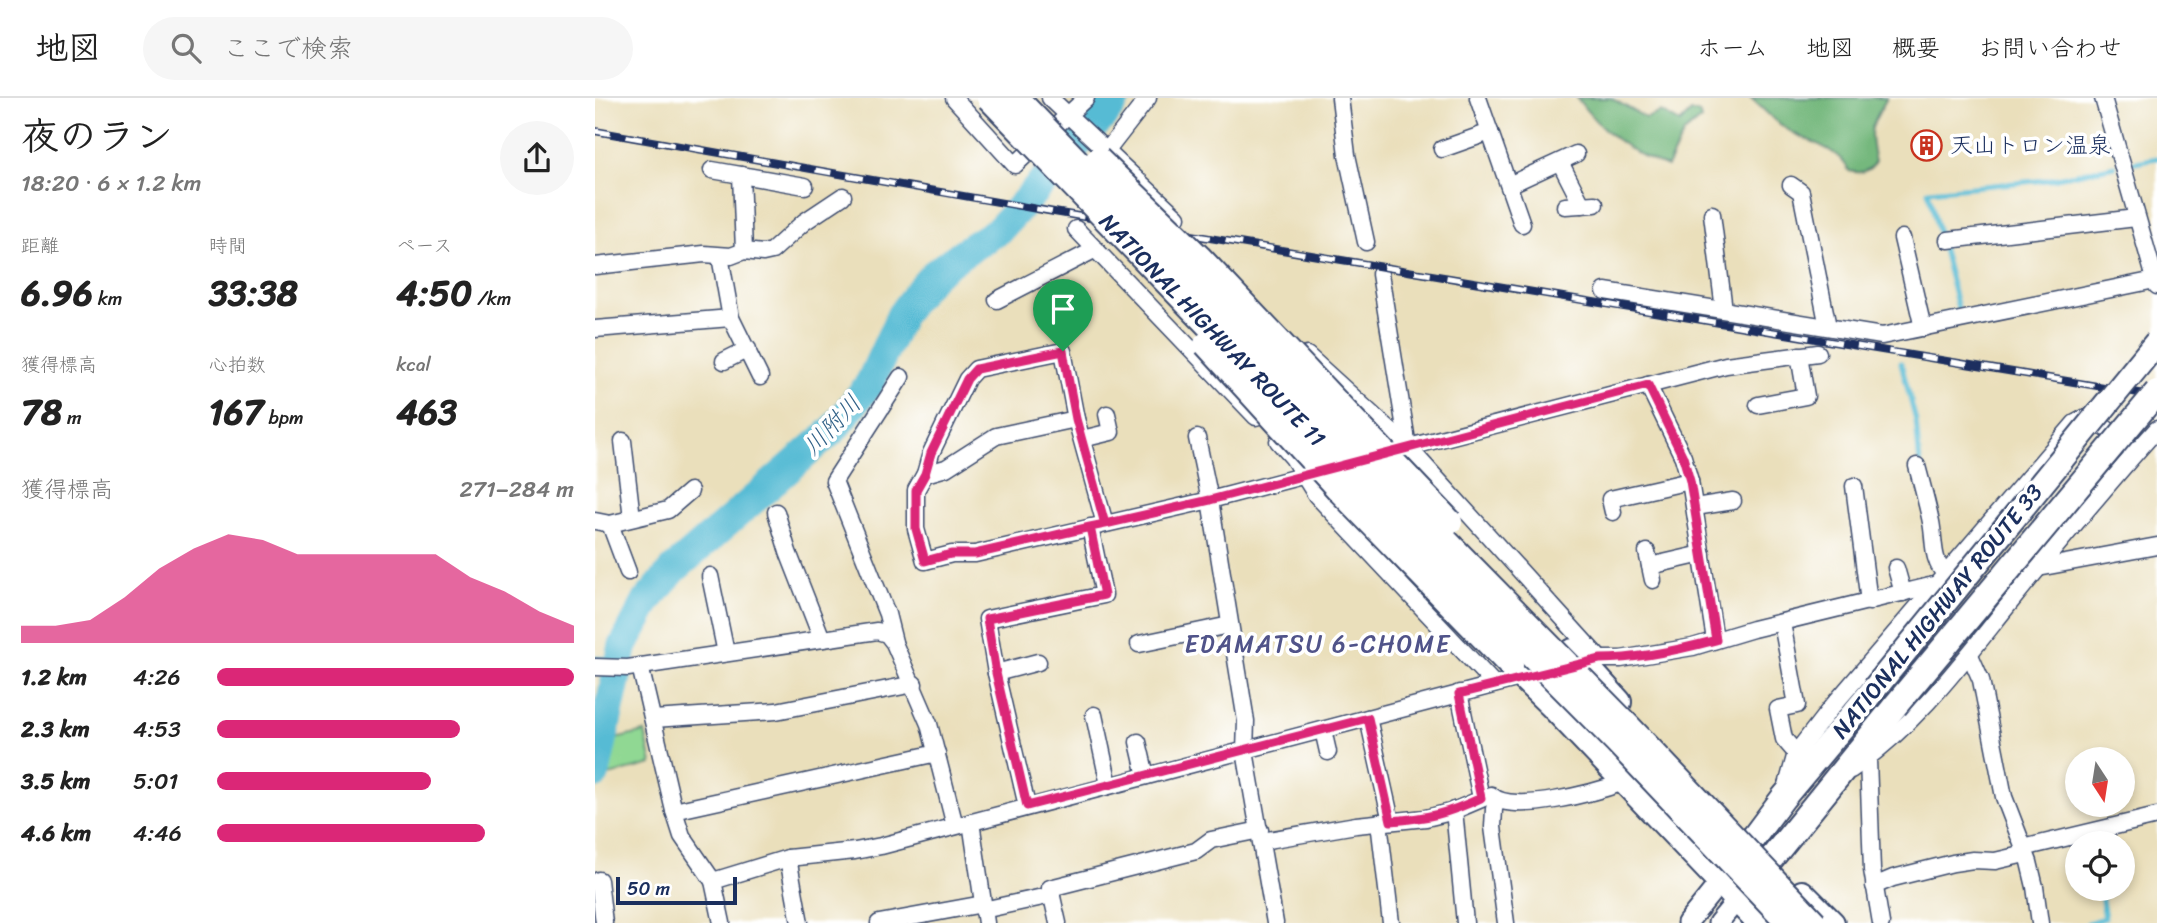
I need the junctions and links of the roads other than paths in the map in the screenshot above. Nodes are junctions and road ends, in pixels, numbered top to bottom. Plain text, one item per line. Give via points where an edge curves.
1 (954, 98) edge
2 (977, 98) edge
3 (989, 98) edge
4 (1016, 98) edge
5 (1035, 98) edge
6 (1050, 98) edge
7 (1086, 98) edge
8 (1148, 98) edge
9 (1340, 98) edge
10 (1478, 98) edge
11 (2102, 98) edge
12 (1072, 119) junction
13 (1490, 132) junction
14 (1442, 149) dead end
15 (1105, 150) junction
16 (1576, 154) dead end
17 (1560, 162) junction
18 (712, 170) dead end
19 (741, 175) junction
20 (1509, 185) junction
21 (1791, 185) dead end
22 (805, 186) dead end
23 (837, 205) dead end
24 (1581, 205) dead end
25 (1712, 214) dead end
26 (1177, 218) dead end
27 (2136, 218) junction
28 (1522, 224) dead end
29 (1076, 229) dead end
30 (1948, 240) dead end
31 (1366, 242) dead end
32 (1899, 245) dead end
33 (1202, 248) dead end
34 (1096, 249) junction
35 (744, 251) junction
36 (720, 256) junction
37 (595, 267) edge
38 (1380, 274) dead end
39 (1233, 280) junction
40 (2156, 285) edge
41 (1605, 291) dead end
42 (997, 300) dead end
43 (1724, 310) junction
44 (731, 318) junction
45 (1828, 327) junction
46 (1923, 328) junction
47 (595, 329) edge
48 (1174, 332) junction
49 (2157, 342) edge
50 (748, 349) junction
51 (1818, 353) dead end
52 (1799, 355) junction
53 (724, 360) dead end
54 (760, 377) dead end
55 (901, 377) dead end
56 (1648, 385) junction
57 (2157, 392) edge
58 (1758, 405) dead end
59 (1107, 414) dead end
60 (1076, 419) junction
61 (2157, 429) edge
62 (1197, 438) dead end
63 (1081, 439) junction
64 (624, 441) dead end
65 (1408, 447) junction
66 (2135, 453) junction
67 (1917, 467) dead end
68 (925, 474) junction
69 (1305, 475) junction
70 (1690, 481) junction
71 (1854, 486) dead end
72 (690, 491) dead end
73 (1210, 500) junction
74 (1733, 501) dead end
75 (1695, 507) junction
76 (776, 512) dead end
77 (1613, 512) dead end
78 (632, 518) junction
79 (603, 522) edge
80 (1097, 525) junction
81 (2157, 546) edge
82 (1702, 554) junction
83 (1650, 566) dead end
84 (1896, 568) dead end
85 (2038, 568) junction
86 (628, 572) dead end
87 (711, 576) dead end
88 (1942, 580) junction
89 (1903, 593) junction
90 (1869, 602) junction
91 (1781, 623) junction
92 (1230, 625) junction
93 (822, 639) junction
94 (1716, 640) junction
95 (894, 643) junction
96 (1145, 648) dead end
97 (726, 653) junction
98 (1970, 655) junction
99 (1587, 660) junction
100 (1038, 662) dead end
101 (595, 667) edge
102 (627, 667) junction
103 (1517, 672) junction
104 (996, 673) junction
105 (913, 684) junction
106 (1494, 684) junction
107 (1459, 694) junction
108 (1553, 708) junction
109 (1903, 714) junction
110 (1094, 715) dead end
111 (1368, 718) junction
112 (653, 719) junction
113 (1323, 730) junction
114 (1138, 742) dead end
115 (1245, 751) junction
116 (1328, 752) dead end
117 (937, 753) junction
118 (1796, 753) junction
119 (1868, 759) junction
120 (1146, 776) junction
121 (1624, 782) junction
122 (1833, 783) junction
123 (1109, 785) junction
124 (1783, 798) junction
125 (1489, 799) junction
126 (1027, 806) junction
127 (1454, 810) junction
128 (674, 811) junction
129 (2157, 816) edge
130 (971, 822) junction
131 (1385, 822) junction
132 (955, 826) junction
133 (1261, 836) junction
134 (1750, 841) junction
135 (2024, 851) junction
136 (788, 858) junction
137 (1771, 862) junction
138 (602, 878) edge
139 (713, 881) junction
140 (1874, 886) junction
141 (1729, 891) junction
142 (1052, 895) junction
143 (984, 912) edge
144 (604, 923) edge
145 (722, 923) edge
146 (800, 923) edge
147 (879, 923) edge
148 (1058, 923) edge
149 (1275, 923) edge
150 (1391, 923) edge
151 (1465, 923) edge
152 (1506, 923) edge
153 (1687, 923) edge
154 (1718, 923) edge
155 (1759, 923) edge
156 (1789, 923) edge
157 (1815, 923) edge
158 (1832, 923) edge
159 (1881, 923) edge
160 (2040, 923) edge

1 - 12 street via 1015,165
2 - 103 highway, bridge via 1341,492
3 - 156 highway, NATIONAL HIGHWAY ROUTE 11, bridge
4 - 157 highway, NATIONAL HIGHWAY ROUTE 11, bridge
5 - 99 highway, bridge via 1199,257
6 - 12 street
7 - 12 street
8 - 15 street
9 - 31 street
10 - 13 street
11 - 27 street
12 - 15 street
13 - 14 street
13 - 20 street
15 - 26 street
16 - 17 street
17 - 20 street
17 - 24 street
18 - 19 street
19 - 22 street
19 - 35 street
20 - 28 street
21 - 45 street via 1801,192
23 - 35 street via 804,222 776,259
25 - 43 street
27 - 30 street
27 - 40 street
29 - 34 street
32 - 46 street
33 - 39 street
34 - 42 street
34 - 48 street
35 - 36 street
36 - 37 street
36 - 44 street
38 - 65 street
39 - 48 street
39 - 65 street
40 - 46 street
41 - 43 street
43 - 45 street
44 - 47 street
44 - 50 street
45 - 46 street via 1882,336
48 - 69 street via 1246,405
49 - 124 highway, NATIONAL HIGHWAY ROUTE 33, bridge
50 - 53 street
50 - 54 street
51 - 52 street
52 - 56 street via 1726,365
52 - 58 street via 1806,396
55 - 95 street via 834,481 887,614
56 - 65 street
56 - 70 street
57 - 109 highway, NATIONAL HIGHWAY ROUTE 33, bridge
59 - 63 street via 1111,432
60 - 63 street
60 - 68 street via 996,436 946,468
60 - 68 street via 1063,351 976,369 931,453
61 - 66 street
62 - 73 street
63 - 80 street
64 - 78 street
65 - 69 street
65 - 99 street
66 - 85 street
66 - 88 street via 2097,421 2086,417 2075,423
67 - 88 street
68 - 80 street via 916,490 915,512 925,561
69 - 73 street
69 - 106 street via 1316,495
70 - 75 street
70 - 77 street via 1610,499
71 - 90 street
72 - 78 street via 669,510
73 - 80 street
73 - 92 street
74 - 75 street
75 - 82 street
76 - 93 street
78 - 79 street
79 - 86 street
80 - 104 street via 1104,595 987,619
81 - 85 street
82 - 83 street
82 - 94 street
84 - 89 street
85 - 98 street
87 - 97 street
88 - 89 street
88 - 118 street
89 - 90 street
90 - 91 street
91 - 94 street
91 - 118 street via 1797,705 1778,709 1784,740
92 - 96 street
92 - 115 street via 1245,720
93 - 95 street via 877,631
93 - 97 street
94 - 99 street via 1621,659
95 - 105 street
97 - 102 street
98 - 109 street
98 - 135 street via 1982,680 2004,797
99 - 103 street
99 - 108 street
99 - 134 highway via 1645,731
100 - 104 street
101 - 102 street
102 - 112 street
103 - 106 street
103 - 108 highway
104 - 126 street
105 - 112 street via 776,711
105 - 117 street
106 - 107 street
107 - 111 street
107 - 125 street
108 - 121 highway
109 - 119 street
109 - 122 highway, NATIONAL HIGHWAY ROUTE 33
110 - 123 street
111 - 113 street
111 - 131 street
112 - 128 street
113 - 115 street
113 - 116 street
114 - 120 street
115 - 120 street
115 - 133 street
117 - 128 street
117 - 132 street
118 - 124 street
119 - 122 street
119 - 140 street
120 - 123 street
121 - 125 street via 1560,799 1511,803
121 - 141 highway
122 - 137 highway, NATIONAL HIGHWAY ROUTE 33
123 - 126 street
124 - 134 highway, NATIONAL HIGHWAY ROUTE 33
125 - 127 street
125 - 152 street via 1494,809
126 - 130 street
127 - 131 street
127 - 151 street
128 - 139 street via 682,836
129 - 135 street
130 - 132 street
130 - 143 street
131 - 133 street
131 - 150 street
132 - 136 street via 855,851
133 - 142 street via 1211,840 1196,851 1051,888
133 - 149 street
134 - 137 highway
134 - 141 highway, NATIONAL HIGHWAY ROUTE 33
135 - 140 street via 1995,861 1953,863
135 - 160 street
136 - 139 street
136 - 146 street
137 - 141 highway, NATIONAL HIGHWAY ROUTE 33
137 - 158 highway
138 - 144 street
139 - 145 street
140 - 159 street
141 - 153 street
141 - 154 street
141 - 155 highway
142 - 143 street
142 - 148 street
143 - 147 street

